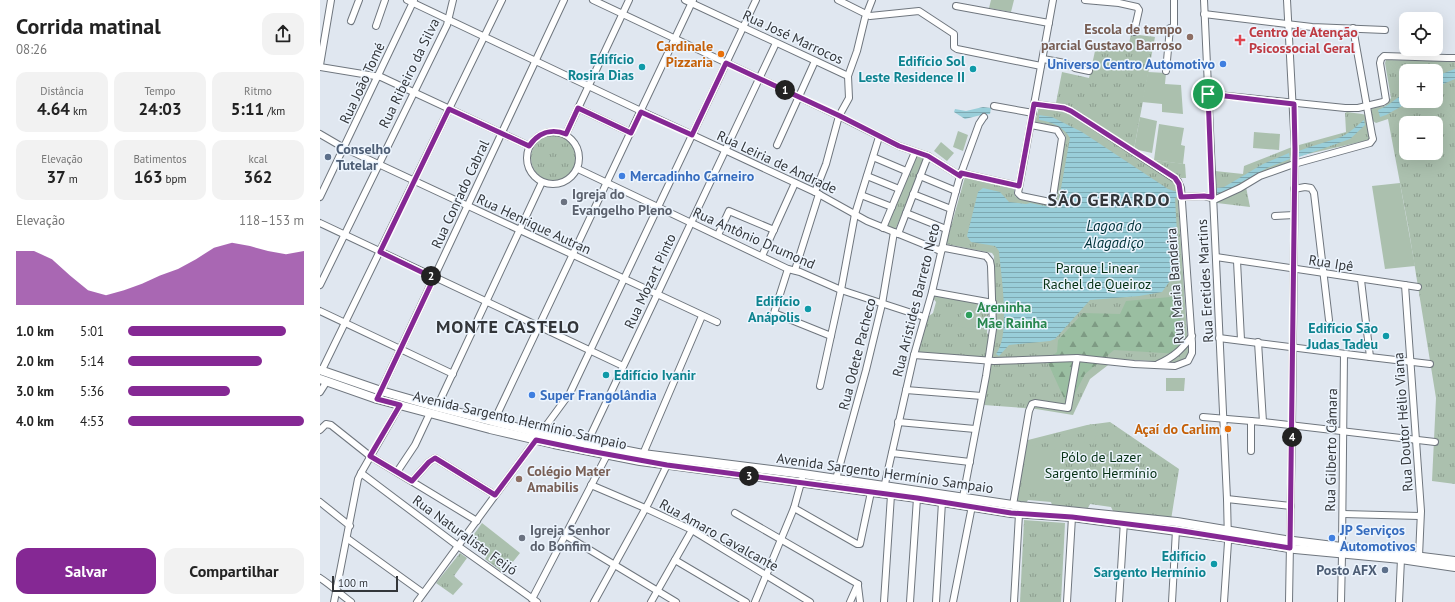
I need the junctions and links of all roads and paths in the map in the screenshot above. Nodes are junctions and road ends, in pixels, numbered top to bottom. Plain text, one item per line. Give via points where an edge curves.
1 (331, 0) edge
2 (359, 0) edge
3 (385, 0) edge
4 (452, 0) edge
5 (502, 0) edge
6 (564, 0) edge
7 (593, 0) edge
8 (629, 0) edge
9 (685, 0) edge
10 (756, 0) edge
11 (838, 0) edge
12 (872, 0) edge
13 (1053, 0) edge
14 (1085, 0) edge
15 (1174, 0) edge
16 (1204, 0) edge
17 (1287, 0) edge
18 (411, 1) edge
19 (692, 2) edge
20 (1119, 2) edge
21 (956, 6) dead end
22 (622, 14) junction
23 (867, 14) junction
24 (1204, 14) junction
25 (448, 20) junction
26 (351, 21) dead end
27 (1049, 23) junction
28 (1287, 24) junction
29 (376, 26) dead end
30 (743, 27) junction
31 (1353, 28) junction
32 (1385, 30) dead end
33 (1134, 32) dead end
34 (484, 37) junction
35 (675, 38) junction
36 (776, 43) junction
37 (1455, 58) edge
38 (815, 61) junction
39 (535, 62) junction
40 (1042, 62) junction
41 (726, 63) junction
42 (320, 66) edge
43 (1166, 70) dead end
44 (1089, 71) dead end
45 (848, 76) junction
46 (378, 77) junction
47 (759, 79) junction
48 (588, 86) junction
49 (414, 92) junction
50 (1208, 94) junction
51 (799, 97) junction
52 (1034, 104) junction
53 (1294, 104) junction
54 (994, 106) dead end
55 (1366, 106) junction
56 (578, 108) junction
57 (449, 109) junction
58 (641, 112) junction
59 (1033, 113) junction
60 (840, 116) junction
61 (984, 117) dead end
62 (1031, 125) junction
63 (631, 133) junction
64 (320, 134) edge
65 (502, 134) junction
66 (566, 134) junction
67 (692, 135) junction
68 (879, 137) junction
69 (529, 146) junction
70 (777, 146) dead end
71 (344, 148) junction
72 (726, 150) junction
73 (914, 152) junction
74 (928, 156) junction
75 (873, 157) junction
76 (378, 164) junction
77 (1294, 164) junction
78 (578, 169) junction
79 (906, 171) junction
80 (960, 175) junction
81 (867, 176) junction
82 (920, 176) junction
83 (414, 180) junction
84 (542, 182) junction
85 (607, 183) junction
86 (795, 183) junction
87 (1019, 186) junction
88 (899, 189) junction
89 (1294, 189) junction
90 (956, 191) junction
91 (817, 193) junction
92 (913, 194) junction
93 (861, 195) junction
94 (320, 197) edge
95 (1181, 197) junction
96 (1212, 197) junction
97 (468, 206) junction
98 (658, 207) junction
99 (892, 207) junction
100 (951, 209) junction
101 (906, 213) junction
102 (855, 214) junction
103 (1294, 215) junction
104 (1275, 216) dead end
105 (320, 223) edge
106 (691, 223) junction
107 (883, 228) junction
108 (946, 229) junction
109 (520, 230) junction
110 (774, 230) junction
111 (896, 233) junction
112 (344, 235) junction
113 (718, 236) junction
114 (941, 249) junction
115 (380, 252) junction
116 (572, 255) junction
117 (762, 256) junction
118 (1216, 257) junction
119 (1237, 261) junction
120 (792, 269) junction
121 (1294, 269) junction
122 (1323, 274) junction
123 (434, 278) junction
124 (623, 279) junction
125 (1361, 280) junction
126 (320, 285) edge
127 (1405, 286) junction
128 (1418, 287) dead end
129 (841, 290) junction
130 (932, 292) junction
131 (657, 294) junction
132 (486, 302) junction
133 (993, 303) junction
134 (882, 304) junction
135 (320, 311) edge
136 (702, 316) junction
137 (924, 317) junction
138 (1329, 320) dead end
139 (717, 322) dead end
140 (345, 323) junction
141 (539, 327) junction
142 (831, 336) junction
143 (1192, 336) junction
144 (1219, 338) junction
145 (1241, 340) junction
146 (1258, 342) junction
147 (1293, 347) junction
148 (400, 350) junction
149 (590, 351) junction
150 (1344, 354) junction
151 (914, 355) junction
152 (1370, 357) junction
153 (1078, 358) junction
154 (988, 361) junction
155 (1410, 362) junction
156 (1430, 364) dead end
157 (623, 366) junction
158 (1154, 366) junction
159 (321, 370) edge
160 (452, 374) junction
161 (324, 380) edge
162 (820, 386) dead end
163 (906, 390) junction
164 (381, 391) junction
165 (320, 392) edge
166 (982, 396) junction
167 (377, 399) junction
168 (400, 405) junction
169 (437, 407) junction
170 (430, 413) junction
171 (1203, 417) dead end
172 (1223, 418) junction
173 (494, 421) junction
174 (1251, 421) junction
175 (898, 422) junction
176 (1263, 422) junction
177 (1292, 425) junction
178 (320, 430) edge
179 (975, 430) junction
180 (1344, 432) junction
181 (538, 437) junction
182 (1417, 440) junction
183 (1435, 442) dead end
184 (587, 443) junction
185 (1251, 451) dead end
186 (643, 454) junction
187 (892, 454) junction
188 (607, 455) junction
189 (370, 456) junction
190 (970, 462) junction
191 (667, 465) junction
192 (397, 472) junction
193 (361, 473) junction
194 (803, 474) junction
195 (836, 479) junction
196 (412, 481) junction
197 (801, 483) junction
198 (592, 485) junction
199 (871, 492) junction
200 (886, 492) junction
201 (495, 495) junction
202 (963, 497) junction
203 (917, 498) junction
204 (1227, 499) junction
205 (320, 502) edge
206 (942, 502) junction
207 (1013, 505) junction
208 (972, 506) junction
209 (1291, 506) junction
210 (645, 508) junction
211 (794, 508) junction
212 (735, 513) dead end
213 (1019, 514) junction
214 (1342, 514) junction
215 (1420, 516) junction
216 (1072, 517) junction
217 (1124, 520) junction
218 (477, 521) junction
219 (350, 526) junction
220 (692, 530) junction
221 (1176, 530) junction
222 (1228, 534) junction
223 (565, 535) junction
224 (348, 539) junction
225 (781, 540) junction
226 (1290, 544) junction
227 (458, 546) junction
228 (1342, 551) junction
229 (1419, 556) junction
230 (675, 560) junction
231 (1401, 560) junction
232 (1455, 561) edge
233 (614, 565) junction
234 (1455, 567) edge
235 (766, 574) junction
236 (320, 578) edge
237 (858, 584) junction
238 (337, 591) junction
239 (658, 591) junction
240 (423, 593) junction
241 (535, 601) edge
242 (334, 602) edge
243 (351, 602) edge
244 (417, 602) edge
245 (594, 602) edge
246 (651, 602) edge
247 (676, 602) edge
248 (746, 602) edge
249 (755, 602) edge
250 (810, 602) edge
251 (850, 602) edge
252 (860, 602) edge
253 (884, 602) edge
254 (910, 602) edge
255 (936, 602) edge
256 (953, 602) edge
257 (1014, 602) edge
258 (1067, 602) edge
259 (1119, 602) edge
260 (1172, 602) edge
261 (1224, 602) edge
262 (1289, 602) edge
263 (1341, 602) edge
264 (1400, 602) edge

1 - 42 street
2 - 26 street
3 - 29 street
4 - 25 street, Rua Ribeiro da Silva
5 - 34 street
6 - 39 street, Rua Conrado Cabral
7 - 22 street
8 - 22 street
9 - 19 street, Rua José Marrocos
10 - 30 street
11 - 23 street
12 - 23 street
13 - 27 street
14 - 20 street
15 - 43 street via 1174,27 1170,28
16 - 24 street, Rua Eretides Martins
17 - 28 street
18 - 25 street, Rua Leiria de Andrade
18 - 46 street, Rua João Tomé
19 - 30 street, Rua José Marrocos
19 - 35 street
20 - 33 street via 1138,8
21 - 27 street
22 - 35 street
22 - 48 street
23 - 40 street via 870,16 919,11 954,34 954,47 957,49
23 - 45 street
24 - 28 street
24 - 50 street, Rua Eretides Martins
25 - 34 street, Rua Leiria de Andrade
25 - 49 street, Rua Ribeiro da Silva
27 - 40 street
28 - 31 street
28 - 53 street
30 - 36 street, Rua José Marrocos
30 - 41 street
31 - 32 street
31 - 55 street
34 - 39 street, Rua Leiria de Andrade
34 - 57 street
35 - 41 street
35 - 58 street
36 - 38 street, Rua José Marrocos
36 - 47 street, Rua Mozart Pinto
37 - 55 street via 1384,56 1380,64 1386,100
38 - 45 street, Rua José Marrocos
38 - 51 street
39 - 48 street, Rua Leiria de Andrade
39 - 65 street, Rua Conrado Cabral
40 - 44 street via 1065,63
40 - 52 street
41 - 47 street
41 - 67 street
42 - 46 street
45 - 60 street via 849,98
46 - 49 street
46 - 71 street, Rua João Tomé
47 - 51 street
47 - 72 street, Rua Mozart Pinto
48 - 56 street
48 - 58 street, Rua Leiria de Andrade
49 - 57 street
49 - 76 street, Rua Ribeiro da Silva
50 - 53 street
50 - 96 street, Rua Eretides Martins
51 - 60 street
51 - 70 street
52 - 59 street
52 - 95 street, Rua Maria Bandeira via 1071,111 1175,178 1179,184
53 - 55 street via 1352,109
53 - 77 street
54 - 59 street
55 - 77 street via 1372,141
56 - 63 street
56 - 66 street
57 - 65 street
57 - 83 street
58 - 63 street
58 - 67 street, Rua Leiria de Andrade
59 - 62 street
60 - 68 street
60 - 91 street
61 - 80 street, Rua Aristides Barreto Neto
62 - 87 street
62 - 87 street via 1057,130 1062,138 1052,200 1048,202 1019,196
63 - 85 street
64 - 71 street, Rua Henrique Autran
65 - 69 street
65 - 97 street, Rua Conrado Cabral
66 - 69 street via 554,131 542,134
66 - 78 street via 577,146 580,154
67 - 72 street, Rua Leiria de Andrade
67 - 98 street
68 - 73 street
68 - 75 street
69 - 84 street via 529,166 535,177
71 - 76 street, Rua Henrique Autran
71 - 94 street, Rua João Tomé
72 - 86 street, Rua Leiria de Andrade
72 - 106 street, Rua Mozart Pinto
73 - 74 street
73 - 79 street
74 - 80 street
74 - 82 street, Rua Odete Pacheco
75 - 79 street
75 - 81 street
76 - 83 street, Rua Henrique Autran
76 - 112 street, Rua Ribeiro da Silva
77 - 89 street
77 - 96 street via 1260,176 1219,198
78 - 84 street via 565,182
78 - 85 street, Rua Antônio Drumond
79 - 88 street
80 - 87 street
80 - 90 street, Rua Aristides Barreto Neto
81 - 88 street
81 - 93 street
82 - 90 street
82 - 92 street, Rua Odete Pacheco
83 - 97 street, Rua Henrique Autran
83 - 115 street
84 - 109 street
85 - 98 street, Rua Antônio Drumond
85 - 116 street
86 - 91 street, Rua Leiria de Andrade
86 - 110 street
88 - 99 street
89 - 103 street
89 - 122 street via 1308,187 1314,193
90 - 100 street, Rua Aristides Barreto Neto
91 - 102 street, Rua Leiria de Andrade
91 - 120 street
92 - 100 street
92 - 101 street, Rua Odete Pacheco
93 - 99 street
93 - 102 street
95 - 96 street
95 - 143 street, Rua Maria Bandeira
96 - 118 street, Rua Eretides Martins
97 - 109 street, Rua Henrique Autran
97 - 123 street, Rua Conrado Cabral
98 - 106 street, Rua Antônio Drumond
98 - 124 street
99 - 107 street
100 - 108 street, Rua Aristides Barreto Neto
101 - 108 street
101 - 111 street, Rua Odete Pacheco
102 - 107 street, Rua Leiria de Andrade
102 - 129 street
103 - 104 street
103 - 121 street
105 - 112 street
106 - 113 street, Rua Antônio Drumond
106 - 131 street, Rua Mozart Pinto
107 - 111 street, Rua Leiria de Andrade
108 - 114 street, Rua Aristides Barreto Neto
109 - 116 street, Rua Henrique Autran
109 - 132 street
110 - 113 street via 729,212
110 - 117 street
111 - 114 street, Rua Leiria de Andrade
111 - 134 street, Rua Odete Pacheco
112 - 115 street
112 - 126 street, Rua Ribeiro da Silva
113 - 117 street, Rua Antônio Drumond
114 - 130 street, Rua Aristides Barreto Neto
114 - 133 street, Rua Leiria de Andrade via 988,258 991,266
115 - 123 street
115 - 140 street
116 - 124 street, Rua Henrique Autran
116 - 141 street
117 - 120 street, Rua Antônio Drumond
118 - 119 street, Rua Ipê
118 - 144 street, Rua Eretides Martins
119 - 121 street, Rua Ipê
119 - 145 street
120 - 129 street, Rua Antônio Drumond
120 - 142 street via 774,313
121 - 122 street, Rua Ipê
121 - 147 street
122 - 125 street, Rua Ipê
122 - 138 street
123 - 132 street
123 - 148 street, Rua Conrado Cabral
124 - 131 street, Rua Henrique Autran
124 - 149 street
125 - 127 street, Rua Ipê
125 - 152 street
127 - 128 street, Rua Ipê
127 - 155 street, Rua Doutor Hélio Viana
129 - 134 street, Rua Antônio Drumond
129 - 142 street
130 - 133 street
130 - 137 street, Rua Aristides Barreto Neto
131 - 136 street, Rua Henrique Autran
131 - 157 street, Rua Mozart Pinto
132 - 141 street
132 - 160 street
133 - 154 street via 993,329
134 - 137 street, Rua Antônio Drumond
134 - 195 street, Rua Odete Pacheco
135 - 140 street
136 - 139 street, Rua Henrique Autran
136 - 186 street
137 - 151 street, Rua Aristides Barreto Neto
140 - 148 street
140 - 159 street
141 - 149 street
141 - 173 street
142 - 162 street
143 - 158 street via 1181,350
143 - 158 street, Rua Maria Bandeira via 1192,353 1188,361 1175,366
144 - 145 street
144 - 172 street, Rua Eretides Martins
145 - 146 street
146 - 147 street
146 - 176 street
147 - 150 street
147 - 177 street
148 - 160 street
148 - 164 street, Rua Conrado Cabral
149 - 157 street
149 - 181 street via 570,393
150 - 152 street
150 - 180 street, Rua Gilberto Câmara
151 - 154 street
151 - 163 street, Rua Aristides Barreto Neto
152 - 155 street
153 - 154 street
153 - 158 street
153 - 207 street via 1068,408 1035,403 1029,410
154 - 166 street
155 - 156 street
155 - 182 street, Rua Doutor Hélio Viana
157 - 184 street, Rua Mozart Pinto
159 - 164 main road, Avenida Sargento Hermínio Sampaio
160 - 169 street
161 - 165 street
161 - 167 main road, Avenida Sargento Hermínio Sampaio
163 - 166 street
163 - 175 street, Rua Aristides Barreto Neto
164 - 167 street, Rua Conrado Cabral
164 - 169 main road, Avenida Sargento Hermínio Sampaio
166 - 179 street
167 - 168 main road, Avenida Sargento Hermínio Sampaio
168 - 170 main road, Avenida Sargento Hermínio Sampaio
168 - 189 street
169 - 173 main road, Avenida Sargento Hermínio Sampaio
170 - 181 main road, Avenida Sargento Hermínio Sampaio
170 - 192 street via 415,445
171 - 172 street
172 - 174 street
172 - 204 street, Rua Eretides Martins
173 - 181 main road, Avenida Sargento Hermínio Sampaio
174 - 176 street
174 - 185 street
175 - 179 street
175 - 187 street, Rua Aristides Barreto Neto
176 - 177 street
177 - 180 street
177 - 209 street
178 - 189 street via 326,424 331,425
179 - 190 street
180 - 182 street
180 - 214 street, Rua Gilberto Câmara
181 - 184 main road, Avenida Sargento Hermínio Sampaio
181 - 188 main road, Avenida Sargento Hermínio Sampaio
181 - 201 street
182 - 183 street
182 - 215 street, Rua Doutor Hélio Viana
184 - 186 main road, Avenida Sargento Hermínio Sampaio
186 - 194 main road, Avenida Sargento Hermínio Sampaio
187 - 190 street
187 - 200 street, Rua Aristides Barreto Neto
188 - 191 main road, Avenida Sargento Hermínio Sampaio
188 - 198 street
189 - 192 street
189 - 193 street
190 - 202 street
191 - 197 main road, Avenida Sargento Hermínio Sampaio
191 - 210 street
192 - 196 street
193 - 219 street
193 - 227 street, Rua Naturalista Feijó
194 - 195 main road, Avenida Sargento Hermínio Sampaio
194 - 197 street
195 - 200 main road, Avenida Sargento Hermínio Sampaio
196 - 201 street via 435,458
196 - 218 street
197 - 199 main road, Avenida Sargento Hermínio Sampaio
197 - 211 street
198 - 210 street, Rua Amaro Cavalcante
198 - 223 street
199 - 200 main road, Avenida Sargento Hermínio Sampaio
199 - 211 street via 861,544
200 - 202 main road, Avenida Sargento Hermínio Sampaio
200 - 203 main road, Avenida Sargento Hermínio Sampaio
200 - 253 street, Rua Aristides Barreto Neto
201 - 218 street
202 - 207 main road, Avenida Sargento Hermínio Sampaio
203 - 206 main road, Avenida Sargento Hermínio Sampaio
203 - 254 street
204 - 209 street
204 - 222 street, Rua Eretides Martins
205 - 219 street
206 - 208 main road, Avenida Sargento Hermínio Sampaio
206 - 255 street
207 - 217 main road, Avenida Sargento Hermínio Sampaio
208 - 213 main road, Avenida Sargento Hermínio Sampaio
208 - 256 street
209 - 226 street
210 - 220 street, Rua Amaro Cavalcante
210 - 233 street
211 - 225 street
212 - 225 street
213 - 216 main road, Avenida Sargento Hermínio Sampaio
213 - 257 street
214 - 215 street
214 - 228 street, Rua Gilberto Câmara
215 - 229 street, Rua Doutor Hélio Viana
216 - 217 main road, Avenida Sargento Hermínio Sampaio
216 - 258 street
217 - 221 main road, Avenida Sargento Hermínio Sampaio
217 - 222 main road, Avenida Sargento Hermínio Sampaio via 1177,522
217 - 259 street
218 - 227 street
219 - 224 street
220 - 230 street
220 - 235 street, Rua Amaro Cavalcante
221 - 222 main road, Avenida Sargento Hermínio Sampaio
221 - 260 street
222 - 226 main road, Avenida Sargento Hermínio Sampaio
222 - 261 street, Rua Eretides Martins
223 - 233 street
223 - 241 street
224 - 238 street
224 - 240 street
225 - 235 street
225 - 237 street
226 - 228 main road, Avenida Sargento Hermínio Sampaio
226 - 262 street
227 - 240 street
227 - 241 street, Rua Naturalista Feijó
228 - 229 main road, Avenida Sargento Hermínio Sampaio
228 - 231 main road, Avenida Sargento Hermínio Sampaio
228 - 263 street, Rua Gilberto Câmara
229 - 232 main road, Avenida Sargento Hermínio Sampaio
230 - 239 street
230 - 248 street
231 - 234 main road, Avenida Sargento Hermínio Sampaio
231 - 264 street
233 - 239 street
233 - 245 street
235 - 249 street
235 - 250 street, Rua Amaro Cavalcante
236 - 238 street
237 - 251 street
237 - 252 street
238 - 242 street
238 - 243 street
239 - 246 street
239 - 247 street
240 - 244 street

